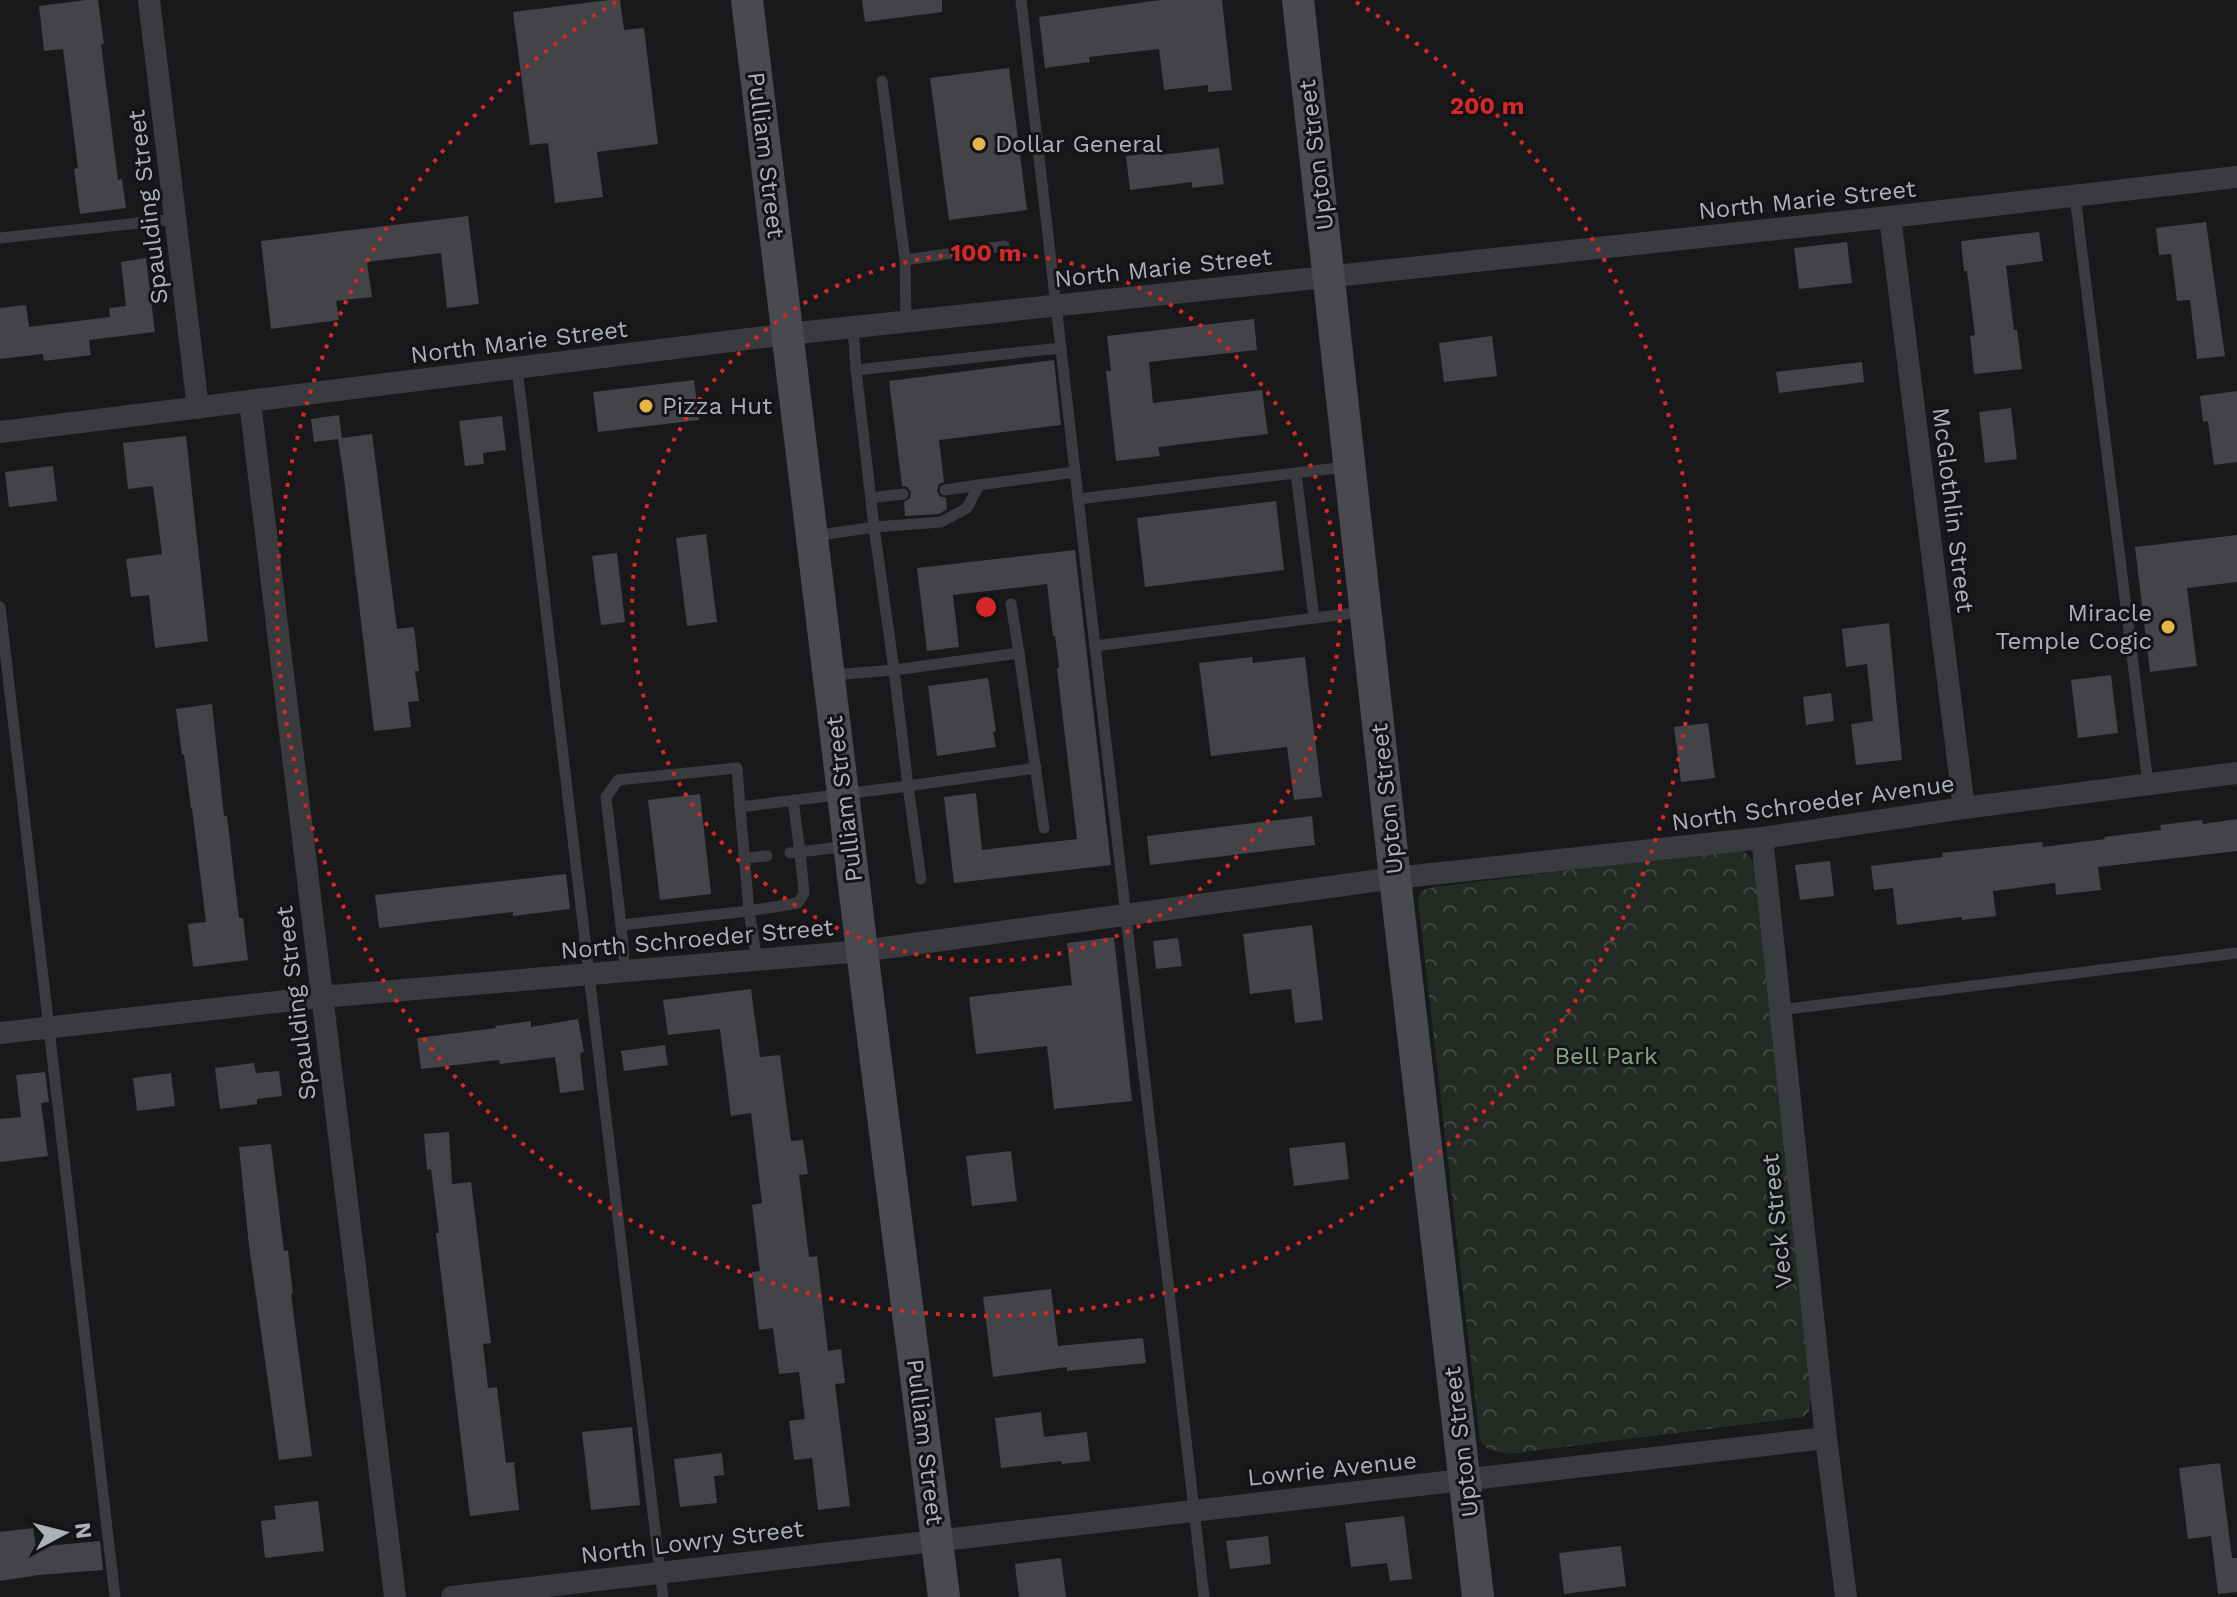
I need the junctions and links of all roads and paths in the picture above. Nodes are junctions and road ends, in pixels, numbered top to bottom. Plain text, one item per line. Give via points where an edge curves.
1 (149, 0) edge
2 (747, 0) edge
3 (1021, 0) edge
4 (1298, 0) edge
5 (882, 81) dead end
6 (2237, 177) edge
7 (2075, 196) junction
8 (1890, 217) junction
9 (175, 219) junction
10 (0, 238) edge
11 (1004, 246) dead end
12 (905, 260) junction
13 (1330, 277) junction
14 (1056, 306) junction
15 (906, 321) junction
16 (853, 327) junction
17 (788, 334) junction
18 (1061, 348) junction
19 (517, 368) junction
20 (856, 370) junction
21 (250, 402) junction
22 (198, 408) junction
23 (0, 432) edge
24 (1350, 466) junction
25 (1075, 472) junction
26 (1296, 474) junction
27 (979, 485) junction
28 (945, 490) dead end
29 (903, 494) dead end
30 (871, 498) junction
31 (1078, 499) junction
32 (874, 527) junction
33 (813, 536) junction
34 (1011, 604) dead end
35 (0, 607) edge
36 (1366, 612) junction
37 (1314, 618) junction
38 (1095, 646) junction
39 (1019, 653) junction
40 (894, 670) junction
41 (830, 676) junction
42 (1036, 768) junction
43 (2237, 773) edge
44 (2148, 784) junction
45 (908, 786) junction
46 (843, 794) junction
47 (793, 800) junction
48 (740, 807) junction
49 (1964, 808) junction
50 (1044, 828) dead end
51 (1762, 838) junction
52 (849, 846) junction
53 (795, 853) junction
54 (767, 856) dead end
55 (745, 858) junction
56 (1395, 878) junction
57 (921, 879) dead end
58 (749, 911) junction
59 (1126, 915) junction
60 (621, 925) junction
61 (862, 951) junction
62 (2237, 953) edge
63 (757, 960) junction
64 (625, 971) junction
65 (589, 974) junction
66 (321, 997) junction
67 (1780, 1010) junction
68 (49, 1028) junction
69 (0, 1033) edge
70 (1826, 1438) junction
71 (1465, 1481) junction
72 (1194, 1510) junction
73 (938, 1539) junction
74 (660, 1572) junction
75 (115, 1597) edge
76 (395, 1597) edge
77 (452, 1597) edge
78 (663, 1597) edge
79 (944, 1597) edge
80 (1204, 1597) edge
81 (1478, 1597) edge
82 (1846, 1597) edge

1 - 9 street, Spaulding Street
2 - 17 main road, Pulliam Street
3 - 14 lane
4 - 13 main road, Upton Street
5 - 12 lane
6 - 7 street, North Marie Street
7 - 8 street, North Marie Street
7 - 44 lane
8 - 13 street, North Marie Street
8 - 49 street, McGlothlin Street
9 - 10 lane
9 - 22 street, Spaulding Street
11 - 12 lane
12 - 15 lane
13 - 14 street, North Marie Street
13 - 24 main road, Upton Street
14 - 15 street, North Marie Street
14 - 18 lane
15 - 16 street, North Marie Street
16 - 17 street, North Marie Street
16 - 20 lane
17 - 19 street, North Marie Street
17 - 33 main road, Pulliam Street
18 - 20 lane
18 - 25 lane
19 - 21 street, North Marie Street
19 - 65 lane
20 - 30 lane
21 - 22 street, North Marie Street
21 - 66 street, Spaulding Street
22 - 23 street, North Marie Street
24 - 26 lane
24 - 36 main road, Upton Street
25 - 27 lane
25 - 31 lane
26 - 31 lane
26 - 37 lane
27 - 28 lane
27 - 32 lane via 967,508 941,522
29 - 30 lane
30 - 32 lane
31 - 38 lane
32 - 33 lane
32 - 40 lane
33 - 41 main road, Pulliam Street
34 - 39 lane
35 - 68 lane
36 - 37 lane
36 - 56 main road, Upton Street
37 - 38 lane
38 - 59 lane
39 - 40 lane
39 - 42 lane
40 - 41 lane
40 - 45 lane
41 - 46 main road, Pulliam Street
42 - 45 lane
42 - 50 lane
43 - 44 street, North Schroeder Avenue
44 - 49 street, North Schroeder Avenue
45 - 46 lane
45 - 57 lane
46 - 47 lane
46 - 52 main road, Pulliam Street
47 - 48 lane
47 - 53 lane
48 - 55 lane
48 - 60 lane via 737,768 618,780 606,797
49 - 51 street, North Schroeder Avenue
51 - 56 street, North Schroeder Avenue
51 - 67 street, Veck Street
52 - 53 lane
52 - 61 main road, Pulliam Street
53 - 58 lane via 804,893 798,903
54 - 55 lane
55 - 58 lane
56 - 59 street, North Schroeder Street
56 - 71 main road, Upton Street
58 - 60 lane
58 - 63 lane
59 - 61 street, North Schroeder Street
59 - 72 lane
60 - 64 lane
61 - 63 street, North Schroeder Street
61 - 73 main road, Pulliam Street
62 - 67 lane
63 - 64 street, North Schroeder Street
64 - 65 street, North Schroeder Street
65 - 66 street, North Schroeder Street
65 - 74 lane
66 - 68 street, North Schroeder Street
66 - 76 street, Spaulding Street
67 - 70 street, Veck Street
68 - 69 street, North Schroeder Street
68 - 75 lane
70 - 71 street, Lowrie Avenue
70 - 82 street, Veck Street
71 - 72 street, Lowrie Avenue
71 - 81 main road, Upton Street
72 - 73 street, Lowrie Avenue
72 - 80 lane
73 - 74 street, North Lowry Street
73 - 79 main road, Pulliam Street
74 - 77 street, North Lowry Street
74 - 78 lane

